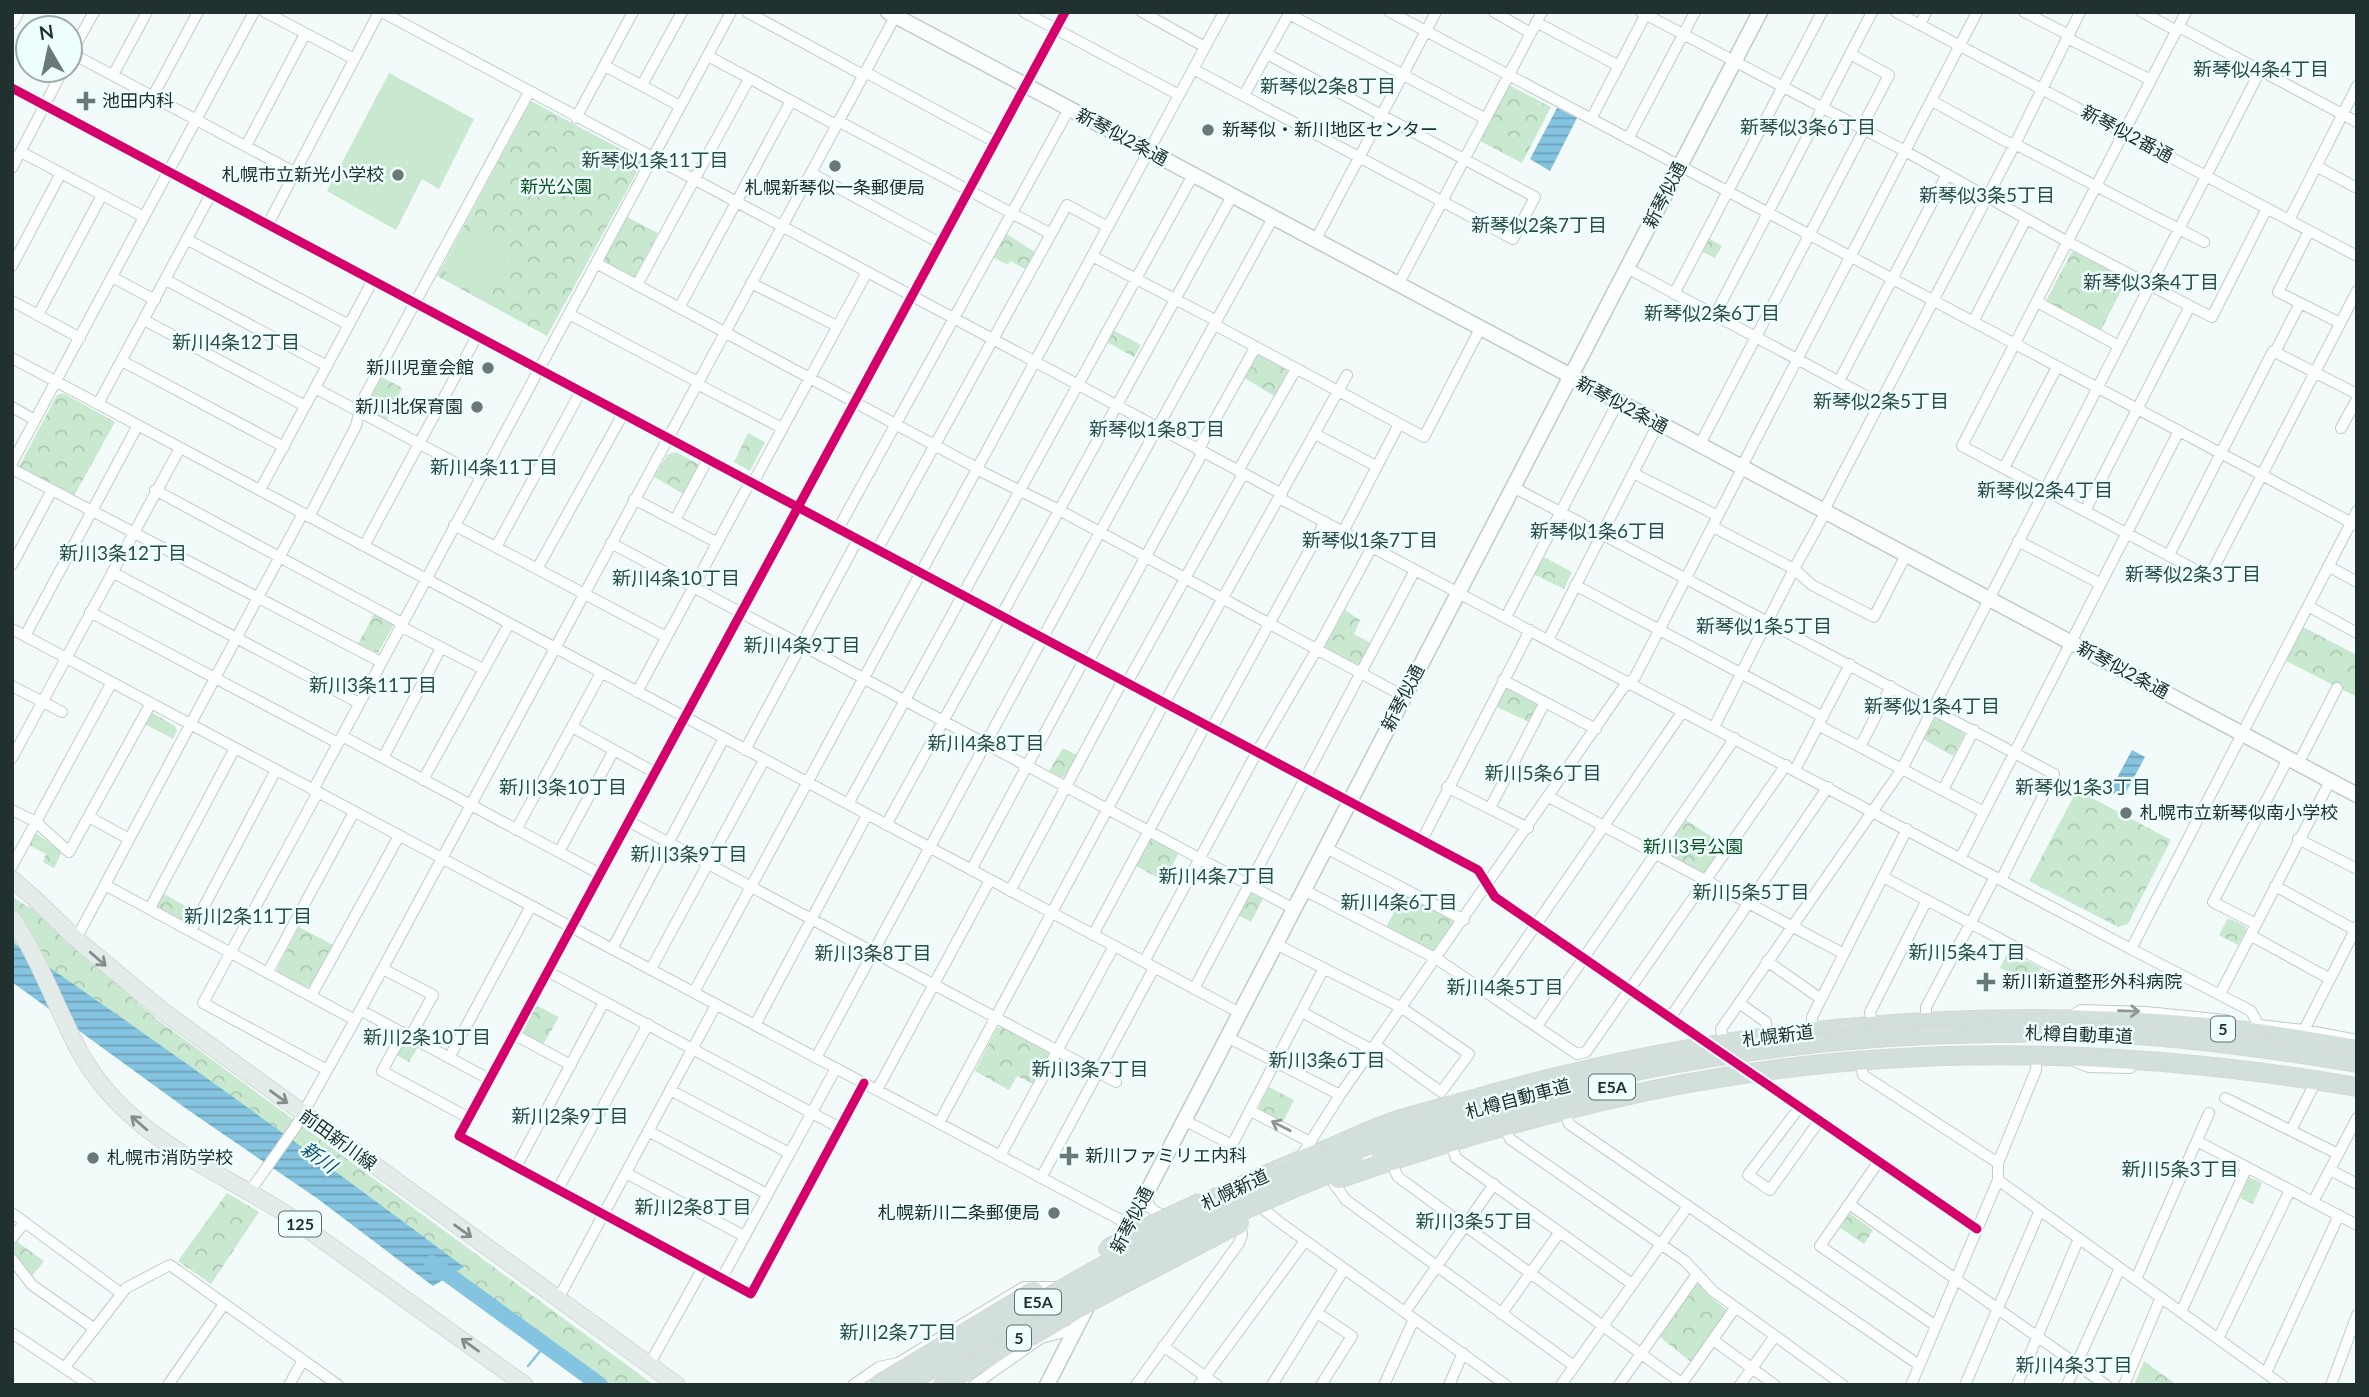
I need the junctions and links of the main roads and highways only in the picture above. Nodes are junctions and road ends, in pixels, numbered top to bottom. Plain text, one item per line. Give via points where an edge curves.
1 (12, 879) edge
2 (12, 918) edge
3 (2357, 1049) edge
4 (2357, 1063) edge
5 (2357, 1073) edge
6 (2357, 1087) edge
7 (1426, 1125) junction
8 (1389, 1156) junction
9 (524, 1385) edge
10 (677, 1385) edge
11 (878, 1385) edge
12 (895, 1385) edge
13 (906, 1385) edge
14 (929, 1385) edge
15 (943, 1385) edge
16 (956, 1385) edge

1 -> 10 main road, 前田新川線 via 76,939 299,1120
9 -> 2 main road, 125 via 297,1222 254,1185 172,1147 140,1125 83,1057
3 - 12 highway, 札幌新道 / 5 via 2210,1027 2088,1020 1927,1022 1716,1043 1555,1077 1409,1117 1212,1199 1013,1310
4 - 7 highway, 札樽自動車道 / E5A, bridge via 2287,1051 2089,1032 1926,1033 1686,1060 1558,1087
5 - 8 highway, 札樽自動車道 / E5A, bridge via 2283,1061 2096,1044 1937,1044 1814,1053 1675,1073 1576,1096 1467,1125
6 - 8 highway, 札幌新道 / 5 via 2279,1073 2090,1057 1958,1055 1860,1061 1690,1082 1564,1109
7 - 11 highway, bridge via 1294,1165 1178,1212 1052,1280
7 - 13 highway, 札樽自動車道 / E5A, bridge via 1288,1176 1119,1256
8 - 14 highway, 札樽自動車道 / E5A, bridge via 1294,1187 1203,1228 1054,1306
8 - 15 highway, 札幌新道 / 5 via 1181,1245
8 - 16 highway, bridge via 1076,1308

